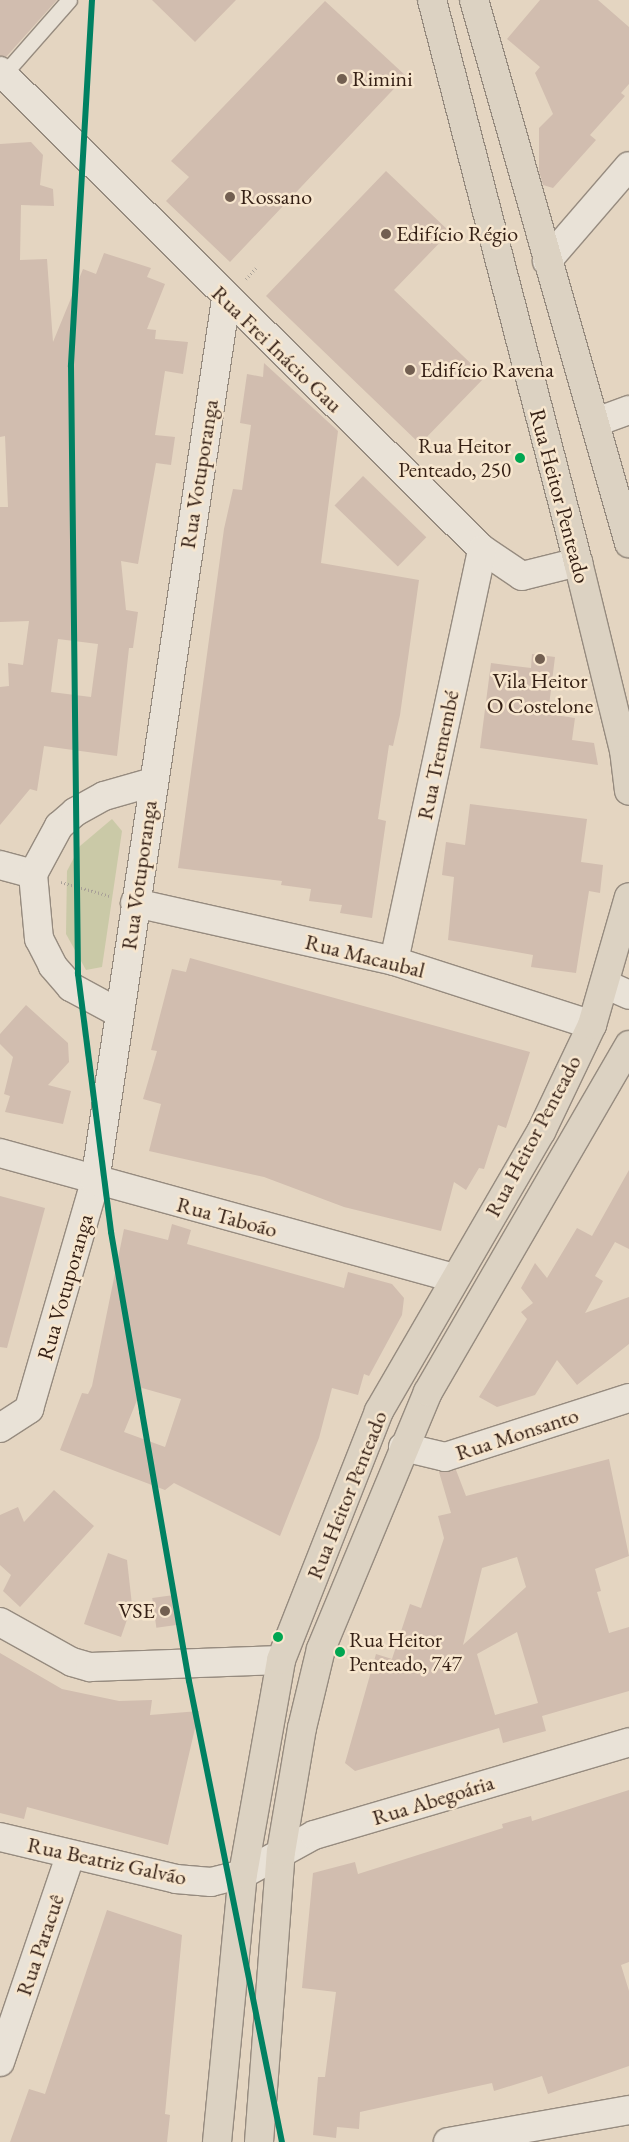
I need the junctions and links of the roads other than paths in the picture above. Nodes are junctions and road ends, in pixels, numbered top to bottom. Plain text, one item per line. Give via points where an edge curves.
1 (69, 0) edge
2 (432, 0) edge
3 (474, 0) edge
4 (2, 73) edge
5 (629, 166) edge
6 (547, 261) junction
7 (226, 299) junction
8 (629, 410) edge
9 (596, 422) junction
10 (629, 543) edge
11 (482, 549) junction
12 (578, 562) junction
13 (153, 782) junction
14 (629, 791) edge
15 (0, 865) edge
16 (33, 874) junction
17 (629, 896) edge
18 (135, 903) junction
19 (394, 961) junction
20 (618, 990) edge
21 (119, 1013) junction
22 (592, 1025) junction
23 (629, 1046) edge
24 (0, 1153) edge
25 (95, 1182) junction
26 (454, 1278) junction
27 (629, 1398) edge
28 (0, 1428) edge
29 (403, 1447) junction
30 (0, 1622) edge
31 (281, 1660) junction
32 (629, 1742) edge
33 (0, 1837) edge
34 (281, 1852) junction
35 (70, 1856) junction
36 (243, 1874) junction
37 (0, 2062) edge
38 (629, 2110) edge
39 (217, 2142) edge
40 (259, 2142) edge
41 (448, 2142) edge

1 - 4 lane
2 - 12 main road, Rua Heitor Penteado
3 - 6 main road
4 - 7 street, Rua Frei Inácio Gau
5 - 6 street
6 - 9 main road
7 - 11 street, Rua Frei Inácio Gau
7 - 13 street, Rua Votuporanga
8 - 9 street
9 - 10 main road
11 - 12 street, Rua Frei Inácio Gau via 522,576
11 - 19 street, Rua Tremembé
12 - 14 main road, Rua Heitor Penteado via 624,750
13 - 16 street via 104,796 75,812 59,826
13 - 18 street, Rua Votuporanga
15 - 16 street
16 - 21 street via 39,938 53,966 71,987
17 - 20 main road, Rua Heitor Penteado
18 - 19 street, Rua Macaubal
18 - 21 street, Rua Votuporanga
19 - 22 street, Rua Macaubal
20 - 22 main road, Rua Heitor Penteado
21 - 25 street, Rua Votuporanga
22 - 26 main road, Rua Heitor Penteado via 541,1132
23 - 29 main road, Rua Heitor Penteado via 428,1392
24 - 25 street, Rua Taboão
25 - 26 street, Rua Taboão
25 - 28 street, Rua Votuporanga via 29,1409
26 - 31 main road, Rua Heitor Penteado via 379,1411
27 - 29 street, Rua Monsanto via 445,1457
29 - 34 main road, Rua Heitor Penteado via 335,1606 316,1666
30 - 31 street via 72,1662 90,1668
31 - 36 main road, Rua Heitor Penteado
32 - 34 street, Rua Abegoária via 314,1835
33 - 35 street, Rua Beatriz Galvão
34 - 36 street, Rua Abegoária
34 - 40 main road, Rua Heitor Penteado
35 - 36 street, Rua Beatriz Galvão via 176,1879 211,1882
35 - 37 street, Rua Paracuê
36 - 39 main road, Rua Heitor Penteado
38 - 41 street

